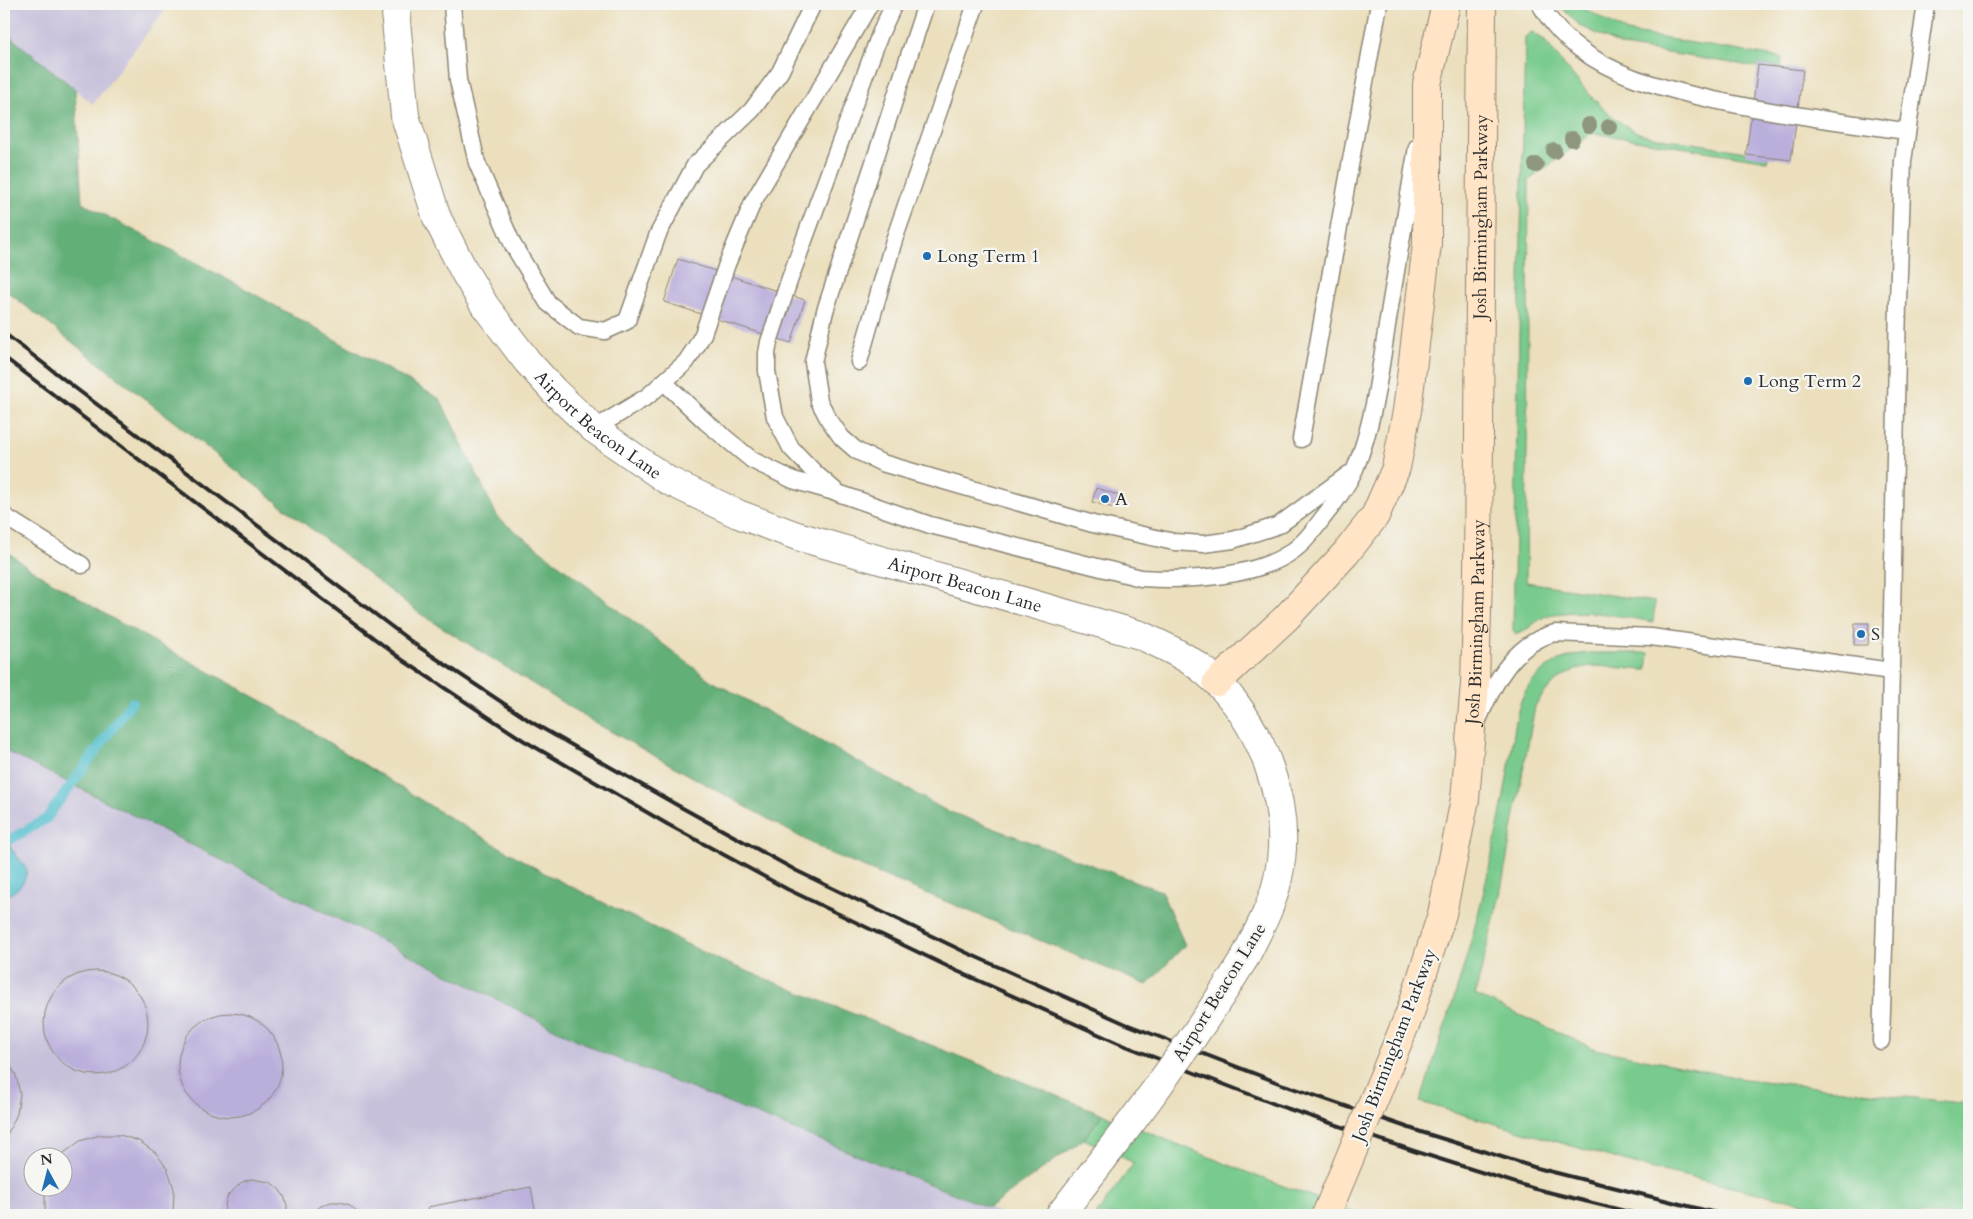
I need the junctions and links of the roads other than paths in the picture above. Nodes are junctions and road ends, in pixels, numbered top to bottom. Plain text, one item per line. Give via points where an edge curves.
1 (397, 4) edge
2 (452, 4) edge
3 (813, 4) edge
4 (870, 4) edge
5 (894, 4) edge
6 (926, 4) edge
7 (976, 4) edge
8 (1379, 4) edge
9 (1446, 4) edge
10 (1482, 4) edge
11 (1540, 4) edge
12 (1926, 4) edge
13 (1427, 84) junction
14 (1906, 131) junction
15 (860, 362) dead end
16 (664, 382) junction
17 (594, 429) junction
18 (1301, 439) dead end
19 (1354, 469) junction
20 (838, 492) junction
21 (4, 516) edge
22 (82, 565) dead end
23 (1891, 671) junction
24 (1217, 682) junction
25 (1471, 737) junction
26 (1881, 1041) dead end
27 (1060, 1215) edge
28 (1326, 1215) edge

1 - 17 street, Airport Beacon Lane via 405,116 437,218 485,306 554,392
2 - 3 lane via 458,80 477,163 513,245 548,303 580,327 605,331 627,321 658,234 695,165 752,110 780,72
4 - 16 lane via 754,202 696,347 686,362
5 - 20 lane via 789,281 767,353 775,417 791,448
6 - 19 lane via 818,334 813,362 820,401 842,438 882,463 1093,524 1203,544 1233,540 1279,525
7 - 15 lane via 894,240
8 - 18 lane
9 - 13 main road
10 - 25 main road, Josh Birmingham Parkway via 1478,575 1476,684
11 - 14 lane via 1562,35 1581,51 1628,76 1742,107
12 - 14 lane
13 - 19 lane via 1370,422
13 - 24 main road via 1427,244 1407,410 1396,468 1375,516 1346,553 1286,618
14 - 23 lane via 1898,291
16 - 17 lane via 648,396
16 - 20 lane via 752,460 793,480
17 - 24 street, Airport Beacon Lane via 667,480 738,514 796,536 1140,635 1187,659
19 - 20 lane via 1334,505 1294,550 1273,562 1240,572 1172,580 1141,578 930,525
21 - 22 lane
23 - 25 lane via 1651,637 1555,633 1542,636 1512,660 1483,708
23 - 26 lane
24 - 27 street, Airport Beacon Lane, bridge via 1251,726 1274,784 1282,832 1278,879 1267,913 1213,1010 1156,1092
25 - 28 main road, Josh Birmingham Parkway, bridge via 1465,799 1442,914 1410,1013

